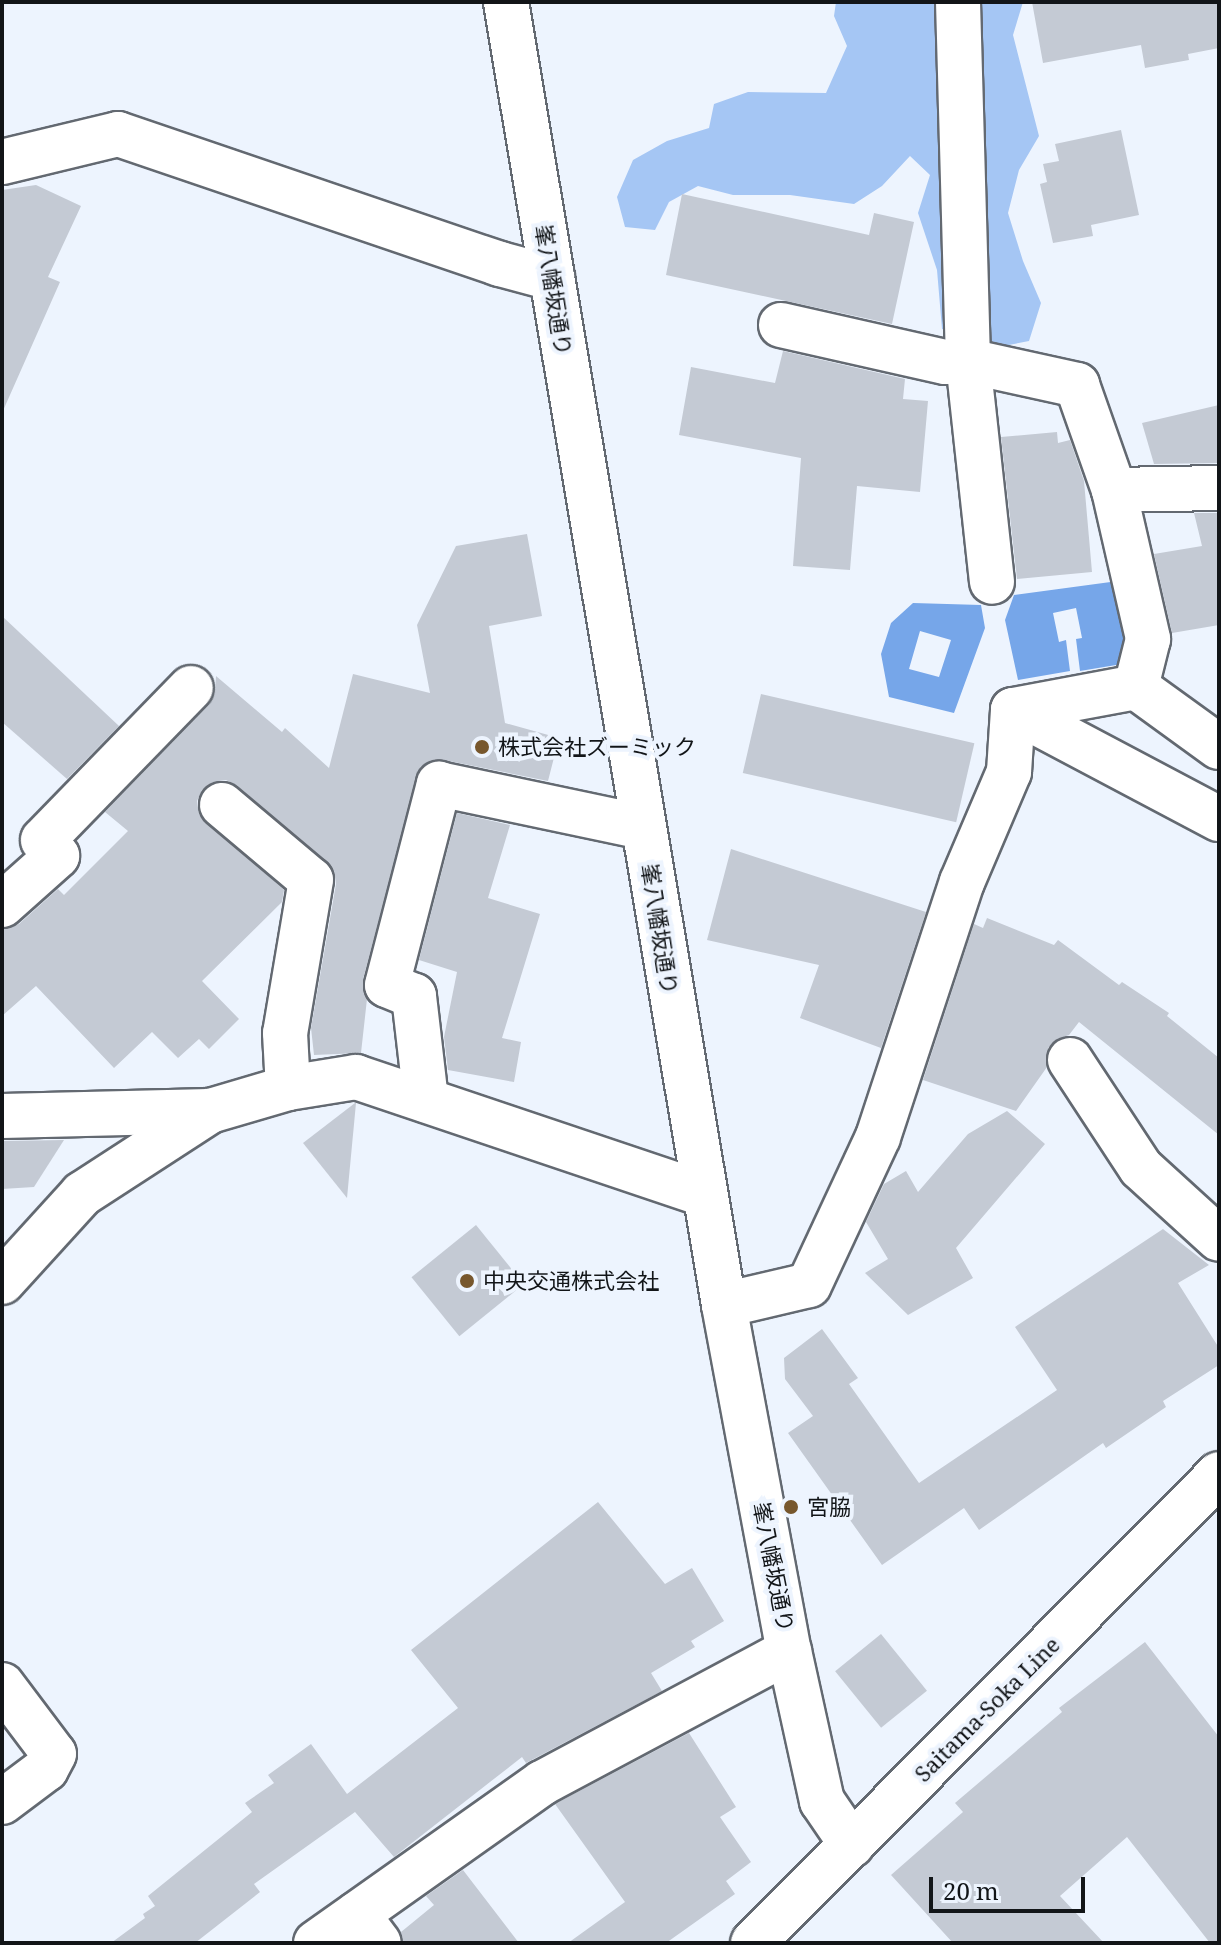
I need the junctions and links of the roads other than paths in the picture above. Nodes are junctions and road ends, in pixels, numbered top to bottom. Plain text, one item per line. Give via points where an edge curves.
1 (506, 2) edge
2 (958, 2) edge
3 (2, 162) edge
4 (552, 278) junction
5 (781, 325) dead end
6 (968, 361) junction
7 (1219, 488) edge
8 (1114, 490) junction
9 (992, 582) dead end
10 (1136, 687) junction
11 (191, 688) dead end
12 (1013, 710) junction
13 (1219, 747) edge
14 (222, 805) dead end
15 (1219, 819) edge
16 (643, 827) junction
17 (2, 905) edge
18 (1070, 1060) dead end
19 (288, 1088) junction
20 (426, 1100) junction
21 (210, 1111) junction
22 (2, 1116) edge
23 (704, 1194) junction
24 (1219, 1239) edge
25 (2, 1282) edge
26 (724, 1305) junction
27 (1219, 1474) edge
28 (789, 1651) junction
29 (2, 1685) edge
30 (2, 1802) edge
31 (852, 1845) junction
32 (368, 1929) edge
33 (770, 1937) edge
34 (316, 1943) edge

1 - 4 street, 峯八幡坂通り
2 - 6 street
3 - 4 street via 118,134
4 - 16 street, 峯八幡坂通り
5 - 6 street via 945,362
6 - 8 street via 1077,385
6 - 9 street
7 - 8 street
8 - 10 street via 1148,639
10 - 12 street
10 - 13 street
11 - 17 street via 43,840 57,856
12 - 15 street
12 - 26 street via 1009,772 962,882 878,1137 809,1285
14 - 19 street via 311,880 285,1033
16 - 20 street via 439,784 387,985 414,996
16 - 23 street, 峯八幡坂通り
18 - 24 street via 1141,1168
19 - 20 street via 356,1077
19 - 21 street
20 - 23 street
21 - 22 street
21 - 25 street via 82,1194
23 - 26 street, 峯八幡坂通り
26 - 28 street, 峯八幡坂通り
27 - 31 street, Saitama-Soka Line
28 - 31 street, 峯八幡坂通り via 822,1801
28 - 32 street via 542,1783
29 - 30 street via 54,1754 46,1769
31 - 33 street, Saitama-Soka Line
32 - 34 street

